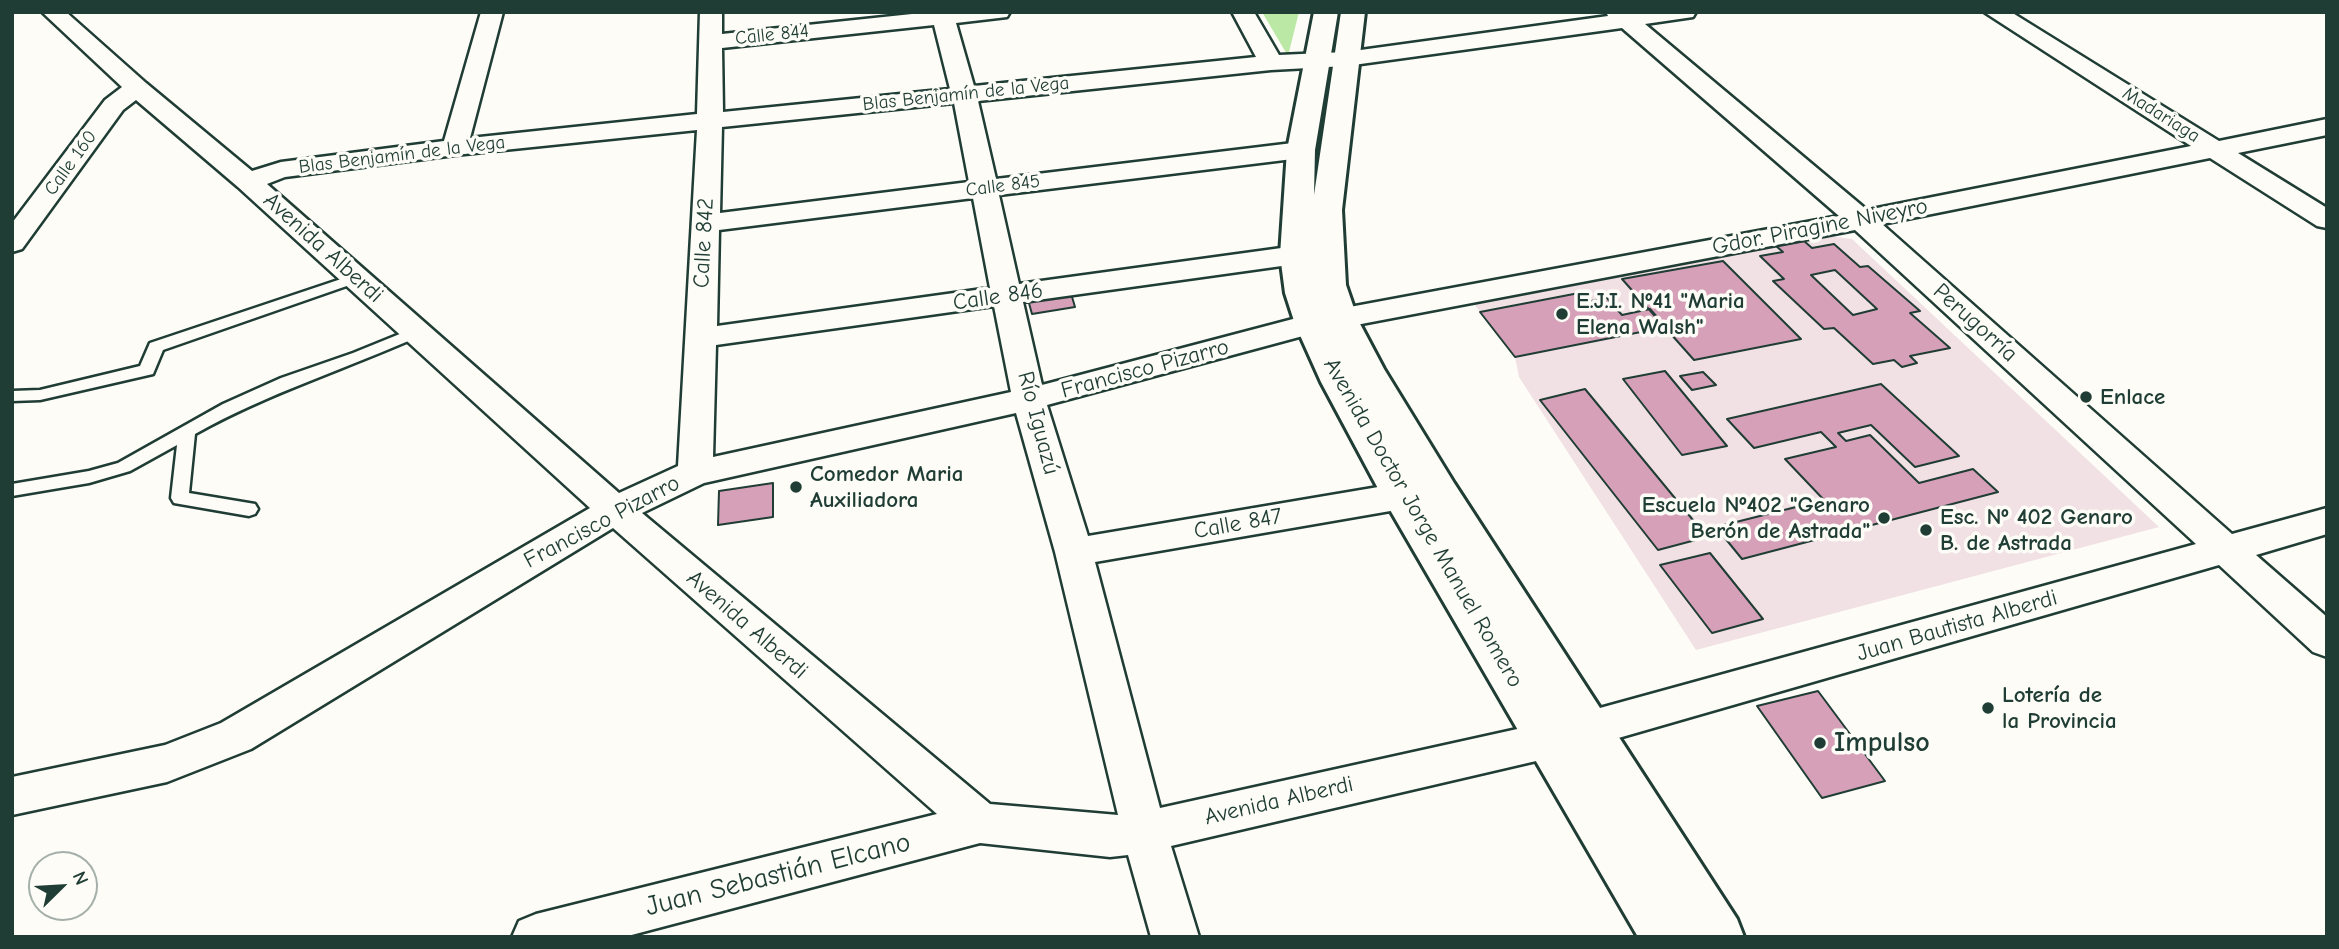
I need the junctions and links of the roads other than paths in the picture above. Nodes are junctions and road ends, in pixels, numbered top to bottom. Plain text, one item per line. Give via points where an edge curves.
1 (53, 12) edge
2 (492, 12) edge
3 (711, 12) edge
4 (999, 12) edge
5 (1243, 12) edge
6 (1326, 12) edge
7 (1353, 12) edge
8 (1685, 12) edge
9 (1994, 12) edge
10 (942, 15) edge
11 (1622, 17) edge
12 (711, 42) junction
13 (1332, 59) junction
14 (1271, 63) junction
15 (136, 88) junction
16 (964, 94) junction
17 (710, 120) junction
18 (2327, 127) edge
19 (455, 147) junction
20 (2214, 147) junction
21 (1301, 150) junction
22 (248, 181) junction
23 (985, 188) junction
24 (1861, 220) junction
25 (2327, 220) edge
26 (705, 223) junction
27 (12, 243) edge
28 (1296, 254) junction
29 (356, 278) junction
30 (1009, 295) junction
31 (1327, 322) junction
32 (417, 332) junction
33 (699, 338) junction
34 (12, 396) edge
35 (1029, 399) junction
36 (187, 431) junction
37 (695, 473) junction
38 (12, 490) edge
39 (1402, 496) junction
40 (249, 509) dead end
41 (615, 510) junction
42 (2327, 522) edge
43 (2226, 551) junction
44 (1074, 552) junction
45 (2327, 641) edge
46 (1568, 734) junction
47 (12, 796) edge
48 (980, 823) junction
49 (1144, 832) junction
50 (536, 937) edge
51 (1175, 937) edge
52 (1667, 937) edge
53 (1717, 937) edge

1 - 15 street, Avenida Alberdi
2 - 19 street
3 - 12 street, Calle 842
4 - 10 street, Calle 844
5 - 14 street
6 - 13 main road, Avenida Doctor Jorge Manuel Romero
7 - 13 main road, Avenida Doctor Jorge Manuel Romero
8 - 11 street, Blas Benjamín de la Vega
9 - 20 street, Madariaga
10 - 12 street, Calle 844
10 - 16 street, Río Iguazú
11 - 13 street, Blas Benjamín de la Vega
11 - 24 street, Perugorría
12 - 17 street, Calle 842
13 - 14 street, Blas Benjamín de la Vega
13 - 21 main road, Avenida Doctor Jorge Manuel Romero
13 - 31 main road, Avenida Doctor Jorge Manuel Romero
14 - 16 street, Blas Benjamín de la Vega
15 - 22 street, Avenida Alberdi
15 - 27 street, Calle 160 via 114,105
16 - 17 street, Blas Benjamín de la Vega
16 - 23 street, Río Iguazú
17 - 19 street, Blas Benjamín de la Vega
17 - 26 street, Calle 842
18 - 20 street, Gdor. Piragine Niveyro
19 - 22 street, Blas Benjamín de la Vega via 281,170
20 - 24 street, Gdor. Piragine Niveyro
20 - 25 street, Madariaga
21 - 23 street, Calle 845
21 - 28 main road, Avenida Doctor Jorge Manuel Romero
22 - 29 street, Avenida Alberdi
23 - 26 street, Calle 845
23 - 30 street, Río Iguazú
24 - 31 street, Gdor. Piragine Niveyro
24 - 43 street, Perugorría
26 - 33 street, Calle 842
28 - 30 street, Calle 846
28 - 31 main road, Avenida Doctor Jorge Manuel Romero via 1303,293
29 - 32 street, Avenida Alberdi
29 - 34 lane via 156,347 147,370 40,395
30 - 33 street, Calle 846
30 - 35 street, Río Iguazú
31 - 35 street, Francisco Pizarro
31 - 39 main road, Avenida Doctor Jorge Manuel Romero via 1339,382
31 - 46 main road, Avenida Doctor Jorge Manuel Romero via 1366,369 1426,470
32 - 36 lane via 287,382
32 - 41 street, Avenida Alberdi
33 - 37 street, Calle 842
35 - 37 street, Francisco Pizarro
35 - 44 street, Río Iguazú
36 - 38 lane via 124,467
36 - 40 lane via 180,498
37 - 41 street, Francisco Pizarro
39 - 44 street, Calle 847
39 - 46 main road, Avenida Doctor Jorge Manuel Romero
41 - 47 street, Francisco Pizarro via 236,736 167,763
41 - 48 street, Avenida Alberdi
42 - 43 street, Juan Bautista Alberdi
43 - 45 street, Perugorría
43 - 46 street, Juan Bautista Alberdi
44 - 49 street, Río Iguazú
46 - 49 street, Avenida Alberdi
46 - 52 main road
46 - 53 main road
48 - 49 street, Avenida Alberdi via 1110,837
48 - 50 street, Juan Sebastián Elcano
49 - 51 street, Río Iguazú

